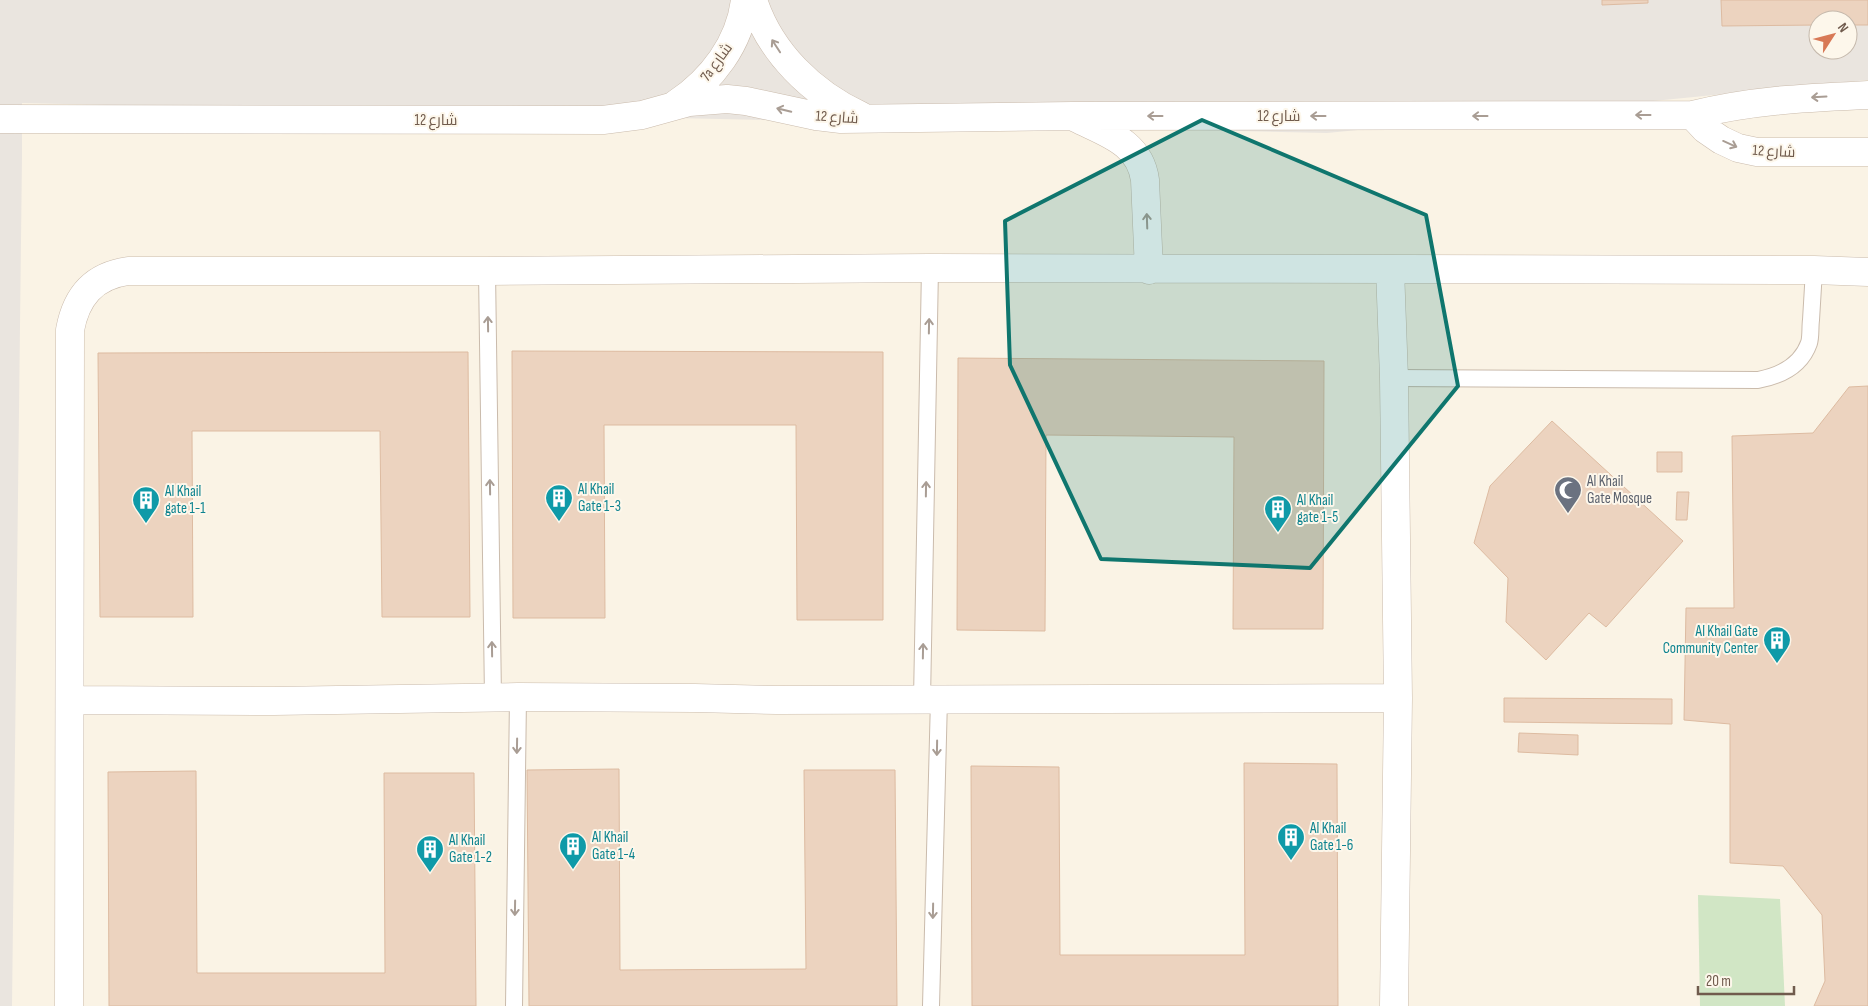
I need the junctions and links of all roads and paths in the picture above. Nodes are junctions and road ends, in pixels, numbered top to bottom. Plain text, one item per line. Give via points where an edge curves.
1 (745, 0) edge
2 (753, 0) edge
3 (1868, 95) edge
4 (666, 110) junction
5 (1692, 115) junction
6 (1073, 116) junction
7 (0, 119) edge
8 (867, 119) junction
9 (1868, 152) edge
10 (930, 268) junction
11 (1390, 269) junction
12 (1149, 270) junction
13 (1814, 270) junction
14 (487, 271) junction
15 (1868, 272) edge
16 (1394, 378) junction
17 (505, 697) junction
18 (1398, 698) junction
19 (70, 700) junction
20 (930, 700) junction
21 (69, 1006) edge
22 (514, 1006) edge
23 (931, 1006) edge
24 (1394, 1006) edge

1 - 4 street, 7a شارع via 736,34 724,57 708,78
8 -> 2 street, شارع 12 via 842,108 800,75 782,55
3 -> 5 street, شارع 12 via 1766,100
4 - 7 street, شارع 12 via 602,120
8 -> 4 street, شارع 12 via 816,116 727,99 690,102
5 -> 6 street, شارع 12
5 -> 9 street, شارع 12 via 1721,140 1757,152
6 - 8 street, شارع 12
12 -> 6 street via 1145,180 1140,160 1123,142
10 - 12 street
10 - 14 street
20 -> 10 lane
11 - 12 street
11 - 13 street
11 - 16 street
13 - 15 street
13 - 16 lane via 1809,342 1794,364 1771,378
17 -> 14 lane
14 - 19 street via 128,271 112,273 88,290 72,316 70,330
16 - 18 street
17 - 19 street
17 - 20 street
17 -> 22 lane
18 - 20 street
18 - 24 street
19 - 21 street
20 -> 23 lane

